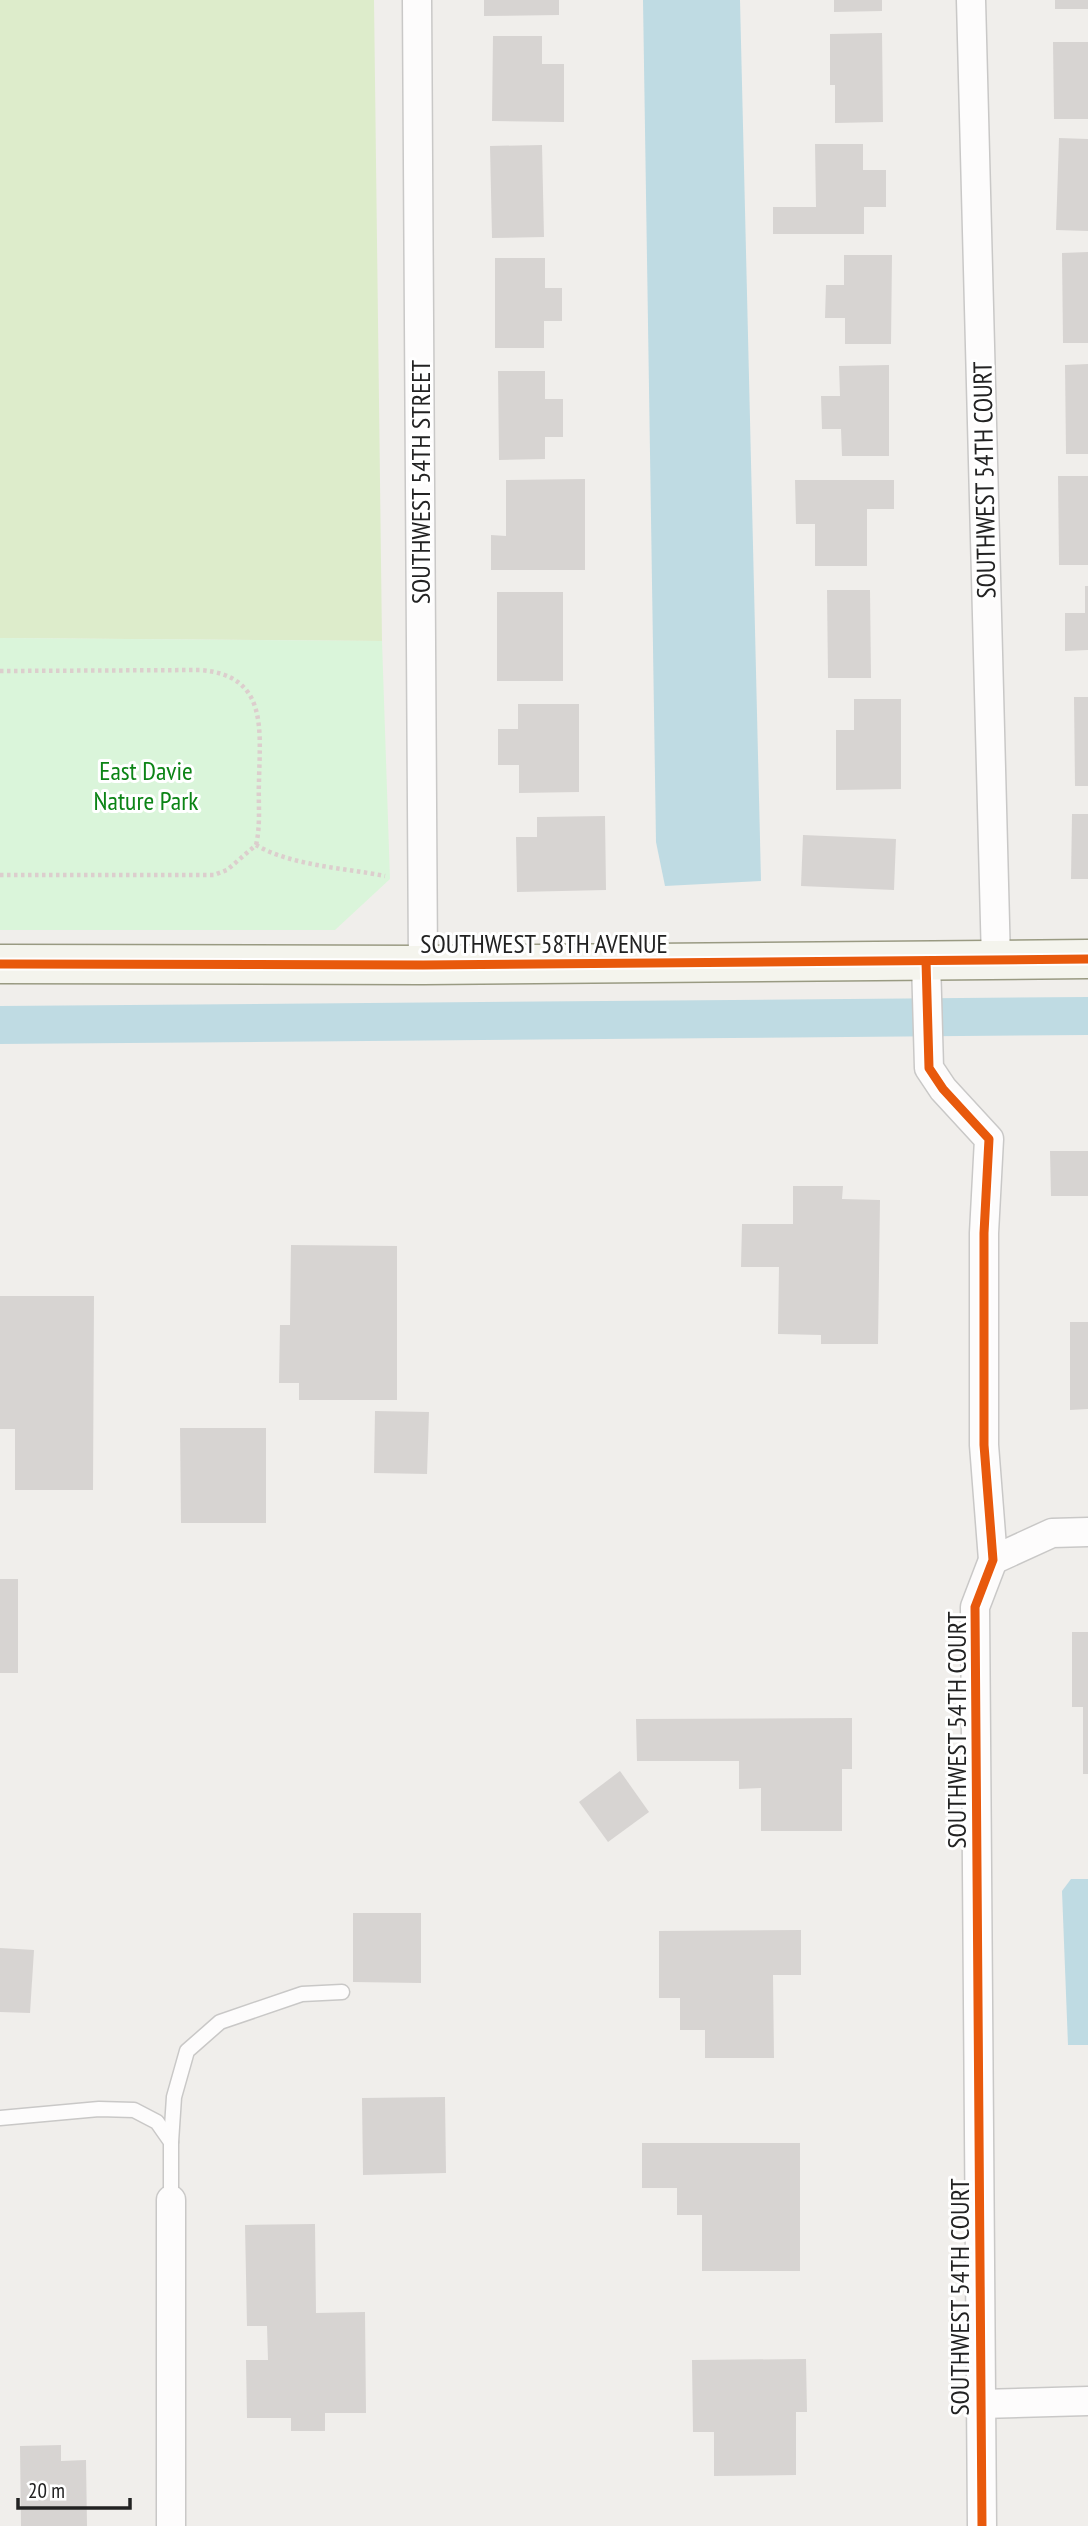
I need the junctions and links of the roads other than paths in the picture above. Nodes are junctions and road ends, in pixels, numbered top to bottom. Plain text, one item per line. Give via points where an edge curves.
1 (417, 0) edge
2 (971, 0) edge
3 (1088, 959) edge
4 (926, 961) junction
5 (996, 961) junction
6 (0, 964) edge
7 (424, 965) junction
8 (1088, 1532) edge
9 (993, 1560) junction
10 (342, 1992) dead end
11 (0, 2118) edge
12 (171, 2142) junction
13 (171, 2200) joint
14 (1088, 2401) edge
15 (981, 2403) junction
16 (171, 2526) edge
17 (982, 2526) edge

1 - 7 street, SOUTHWEST 54TH STREET
2 - 5 street, SOUTHWEST 54TH COURT
3 - 5 street, SOUTHWEST 58TH AVENUE
4 - 5 street, SOUTHWEST 58TH AVENUE
4 - 7 street, SOUTHWEST 58TH AVENUE
4 - 9 street, SOUTHWEST 54TH COURT via 929,1068 989,1139 984,1445
6 - 7 street, SOUTHWEST 58TH AVENUE
8 - 9 street via 1052,1533
9 - 15 street, SOUTHWEST 54TH COURT via 975,1607
10 - 12 lane via 302,1994 220,2022 187,2051 174,2097
11 - 12 lane via 134,2110 157,2122
12 - 13 lane
13 - 16 street
14 - 15 street
15 - 17 street, SOUTHWEST 54TH COURT

